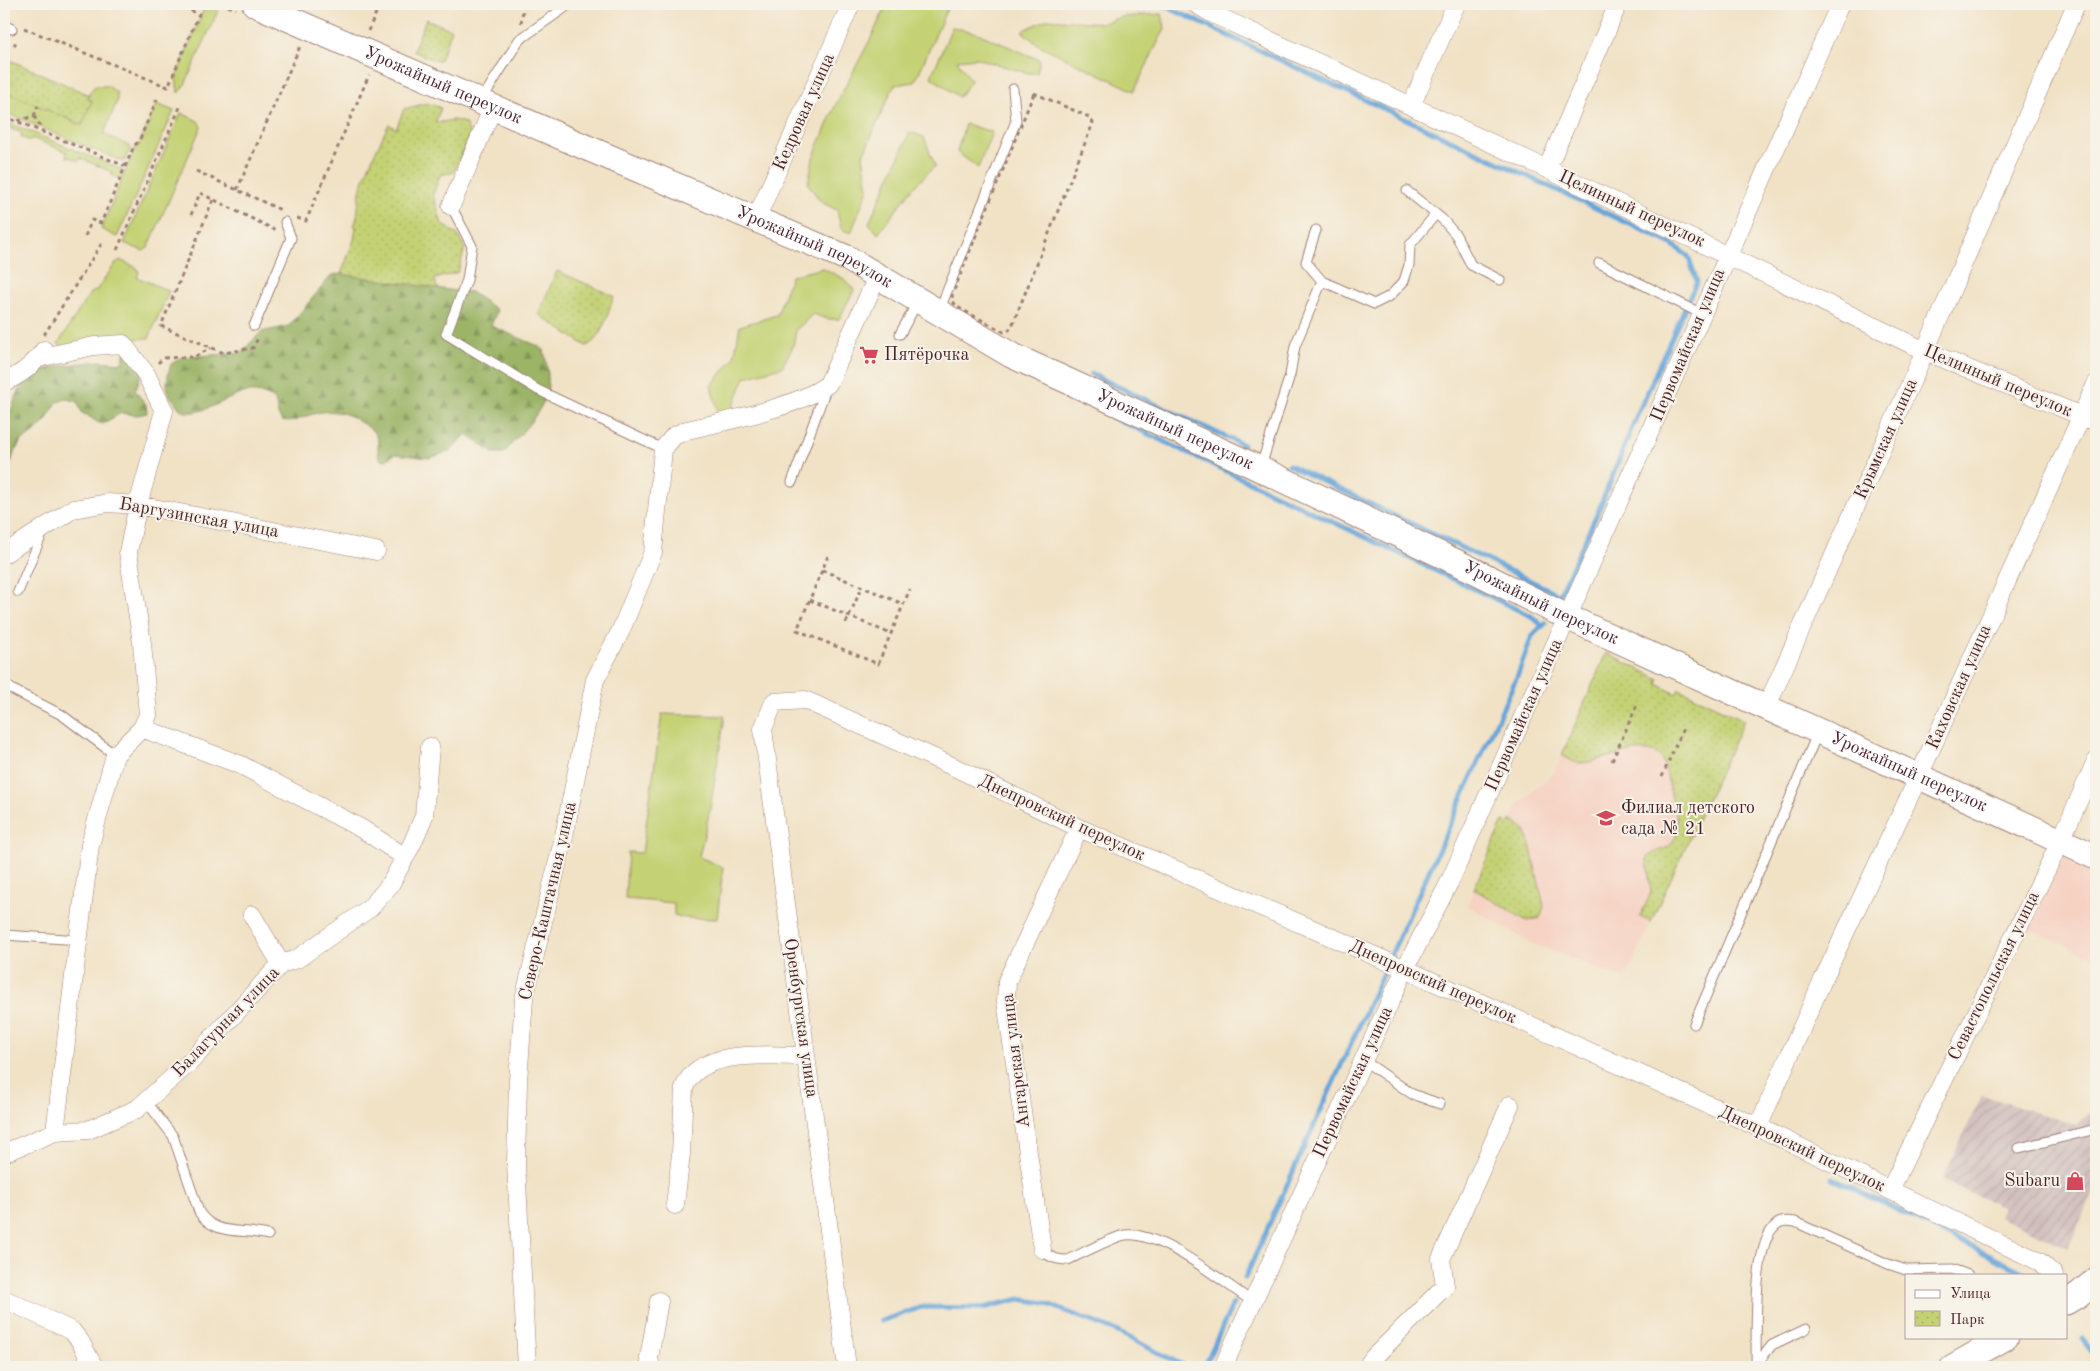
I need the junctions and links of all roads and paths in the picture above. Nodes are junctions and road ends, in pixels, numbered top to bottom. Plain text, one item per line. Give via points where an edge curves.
1 (175, 4) edge
2 (195, 4) edge
3 (380, 4) edge
4 (570, 4) edge
5 (851, 4) edge
6 (1196, 4) edge
7 (1456, 4) edge
8 (1618, 4) edge
9 (1840, 4) edge
10 (2076, 4) edge
11 (260, 5) edge
12 (192, 11) junction
13 (366, 34) dead end
14 (304, 38) dead end
15 (14, 46) dead end
16 (372, 68) dead end
17 (1013, 89) dead end
18 (157, 99) dead end
19 (487, 104) junction
20 (181, 105) dead end
21 (38, 106) dead end
22 (1411, 106) junction
23 (4, 116) edge
24 (34, 116) junction
25 (1090, 117) joint
26 (18, 121) junction
27 (43, 132) junction
28 (125, 166) junction
29 (1547, 169) junction
30 (196, 171) dead end
31 (237, 190) junction
32 (1407, 191) dead end
33 (213, 200) junction
34 (451, 206) joint
35 (1436, 214) junction
36 (191, 215) dead end
37 (756, 219) junction
38 (285, 222) dead end
39 (1316, 230) dead end
40 (85, 236) dead end
41 (291, 238) junction
42 (102, 243) dead end
43 (117, 250) dead end
44 (1728, 254) junction
45 (1599, 263) dead end
46 (879, 277) junction
47 (1500, 280) dead end
48 (1322, 281) junction
49 (928, 306) junction
50 (1702, 314) junction
51 (254, 326) joint
52 (900, 334) dead end
53 (41, 348) junction
54 (211, 348) junction
55 (1925, 351) junction
56 (146, 374) junction
57 (4, 382) edge
58 (828, 384) junction
59 (2096, 384) edge
60 (2089, 419) edge
61 (663, 450) junction
62 (1260, 469) junction
63 (792, 482) dead end
64 (138, 505) junction
65 (46, 527) junction
66 (376, 551) dead end
67 (4, 554) edge
68 (828, 556) dead end
69 (822, 570) junction
70 (862, 586) junction
71 (910, 589) dead end
72 (18, 592) dead end
73 (810, 600) junction
74 (903, 604) junction
75 (849, 616) junction
76 (1567, 618) junction
77 (846, 623) dead end
78 (891, 634) junction
79 (4, 683) edge
80 (805, 700) joint
81 (1637, 705) dead end
82 (1766, 708) junction
83 (1684, 726) dead end
84 (142, 728) junction
85 (1818, 732) junction
86 (430, 747) dead end
87 (115, 755) junction
88 (1612, 761) dead end
89 (2096, 761) edge
90 (1662, 777) dead end
91 (1918, 778) junction
92 (1079, 828) junction
93 (2061, 840) junction
94 (405, 857) junction
95 (2096, 857) edge
96 (252, 915) dead end
97 (4, 935) edge
98 (80, 940) junction
99 (282, 964) junction
100 (1405, 969) junction
101 (1694, 1024) dead end
102 (806, 1056) junction
103 (1364, 1060) junction
104 (146, 1100) junction
105 (1440, 1104) dead end
106 (1510, 1105) dead end
107 (1758, 1127) junction
108 (2096, 1129) edge
109 (55, 1132) junction
110 (2019, 1148) dead end
111 (4, 1152) edge
112 (1890, 1190) junction
113 (675, 1204) dead end
114 (268, 1235) dead end
115 (1042, 1249) joint
116 (1965, 1274) edge
117 (2053, 1274) edge
118 (659, 1301) dead end
119 (1253, 1302) junction
120 (5, 1303) edge
121 (1806, 1329) dead end
122 (2004, 1338) edge
123 (1755, 1366) edge
124 (94, 1367) edge
125 (527, 1367) edge
126 (650, 1367) edge
127 (847, 1367) edge
128 (1225, 1367) edge
129 (1368, 1367) edge
130 (1953, 1367) edge

1 - 12 path
2 - 12 path
3 - 13 path
4 - 19 lane via 519,40
5 - 37 street, Кедровая улица
6 - 22 street, Целинный переулок
7 - 22 street
8 - 29 street
9 - 44 street, Первомайская улица
10 - 55 street, Крымская улица
11 - 19 street, Урожайный переулок
12 - 15 path via 200,14 168,88 22,27
14 - 31 path
16 - 31 path via 306,222
17 - 49 lane via 1016,121
18 - 28 path
19 - 34 street
19 - 37 street, Урожайный переулок
20 - 43 path
21 - 24 path
22 - 29 street, Целинный переулок
23 - 26 path
24 - 26 path
24 - 27 path
25 - 25 path via 1034,94 952,295 958,307 998,330 1009,330 1012,326 1093,124
26 - 27 path
27 - 28 path
28 - 40 path via 100,223 92,220
29 - 44 street, Целинный переулок
30 - 31 path
32 - 35 lane
33 - 36 path via 200,193
33 - 41 path
33 - 54 path via 160,326
34 - 61 lane via 472,246 467,280 446,334 538,390
35 - 47 lane via 1456,235 1471,264
35 - 48 lane via 1410,245 1404,281 1390,296 1374,304
37 - 46 street, Урожайный переулок via 847,258
38 - 41 lane
39 - 48 lane via 1306,262
41 - 51 lane
42 - 53 path
44 - 50 street, Первомайская улица
44 - 55 street, Целинный переулок
45 - 50 lane
46 - 49 street, Урожайный переулок
46 - 58 street
48 - 62 lane via 1296,346
49 - 52 lane
49 - 62 street, Урожайный переулок via 1011,355
50 - 76 street, Первомайская улица
51 - 54 path via 258,338 253,348 224,353
53 - 56 street via 124,344
53 - 57 street via 19,375
54 - 56 path via 194,357 163,358
55 - 60 street, Целинный переулок
55 - 82 street, Крымская улица
56 - 64 street via 164,411
58 - 61 street via 798,400 687,430 674,436
58 - 63 lane
59 - 60 street, Каховская улица
60 - 91 street, Каховская улица
61 - 125 street, Северо-Каштачная улица via 653,552 621,630 595,680 563,841 524,999 516,1164
62 - 76 street, Урожайный переулок
64 - 65 street, Баргузинская улица via 108,503 73,509
64 - 66 street, Баргузинская улица
64 - 84 street via 128,552 142,643 148,715
65 - 67 street, Баргузинская улица
65 - 72 lane
68 - 69 path
69 - 70 path
69 - 73 path
70 - 74 path
70 - 75 path
71 - 74 path
73 - 75 path
73 - 78 path via 797,630 878,664
74 - 78 path
75 - 77 path
75 - 78 path
76 - 82 street, Урожайный переулок
76 - 100 street, Первомайская улица via 1450,881
79 - 87 lane via 62,715
80 - 92 street, Днепровский переулок
80 - 102 street, Оренбургская улица via 774,702 763,729
81 - 88 path
82 - 85 street, Урожайный переулок
83 - 90 path
84 - 87 street
84 - 94 street via 241,765 362,829
85 - 91 street, Урожайный переулок
85 - 101 lane
86 - 94 street, Балагурная улица via 424,816
87 - 98 street via 90,845
89 - 93 street, Севастопольская улица
91 - 93 street, Урожайный переулок
91 - 107 street, Каховская улица
92 - 100 street, Днепровский переулок
92 - 115 street, Ангарская улица via 1007,981 1006,1001
93 - 95 street, Урожайный переулок
93 - 112 street, Севастопольская улица
94 - 99 street, Балагурная улица via 390,885 370,908 297,959
96 - 99 street
97 - 98 lane
98 - 109 street
99 - 104 street, Балагурная улица via 189,1063
100 - 103 street, Первомайская улица
100 - 107 street, Днепровский переулок
102 - 113 street via 722,1058 698,1070 688,1080 684,1088 682,1154
102 - 127 street, Оренбургская улица
103 - 105 lane via 1412,1094
103 - 119 street, Первомайская улица
104 - 109 street, Балагурная улица via 137,1109 88,1130
104 - 114 lane via 173,1136 205,1222 215,1228
106 - 129 street via 1441,1259 1445,1286 1373,1358
107 - 112 street, Днепровский переулок
108 - 110 lane
109 - 111 street, Балагурная улица
112 - 117 street, Днепровский переулок via 2040,1262
115 - 119 lane via 1047,1256 1068,1260 1125,1235 1143,1237 1184,1255
116 - 123 lane via 1952,1269 1906,1270 1795,1222 1777,1224 1769,1234 1759,1267
118 - 126 street
119 - 128 street, Первомайская улица
120 - 124 street via 72,1331
121 - 123 lane via 1772,1345
122 - 130 street

